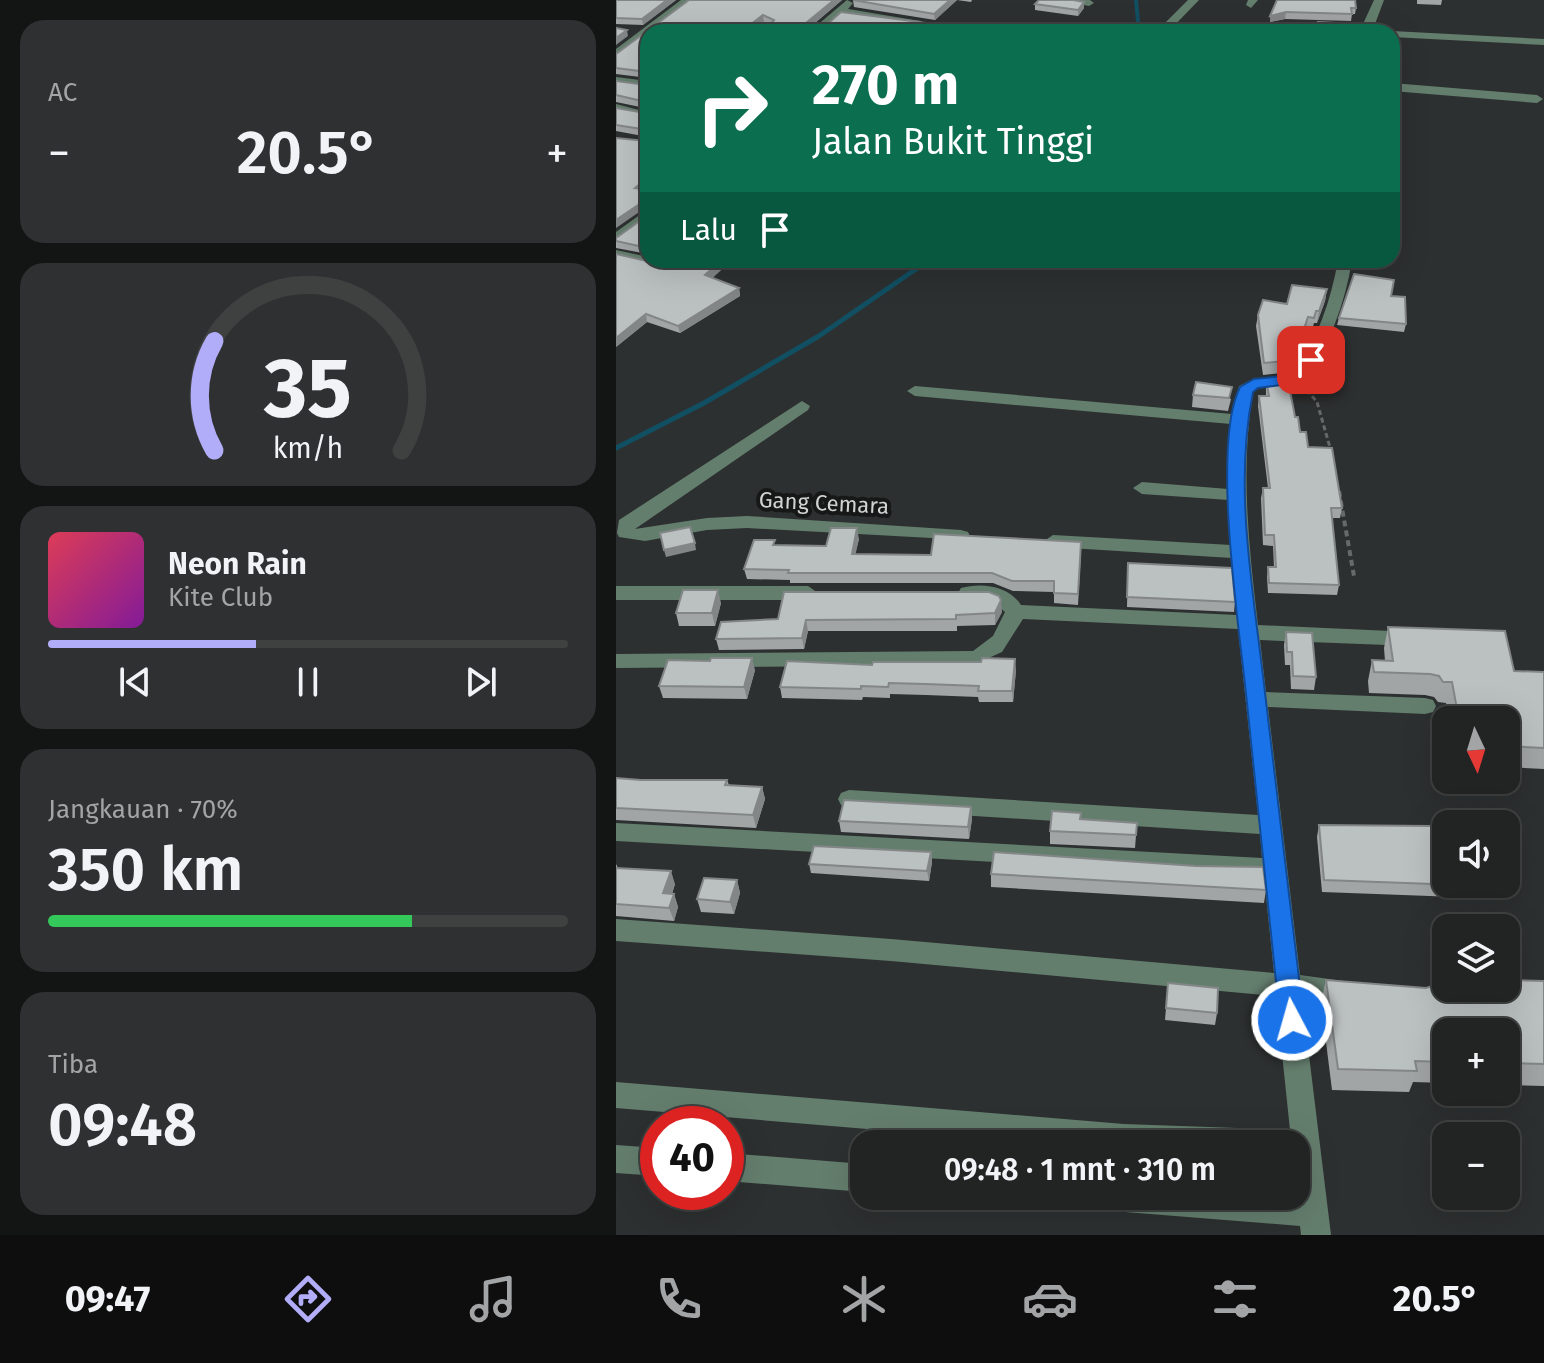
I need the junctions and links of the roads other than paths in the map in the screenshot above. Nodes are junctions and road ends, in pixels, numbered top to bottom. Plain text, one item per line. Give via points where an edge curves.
1 (688, 0) edge
2 (852, 0) edge
3 (1062, 0) edge
4 (1194, 0) edge
5 (1379, 0) edge
6 (1089, 3) dead end
7 (838, 11) junction
8 (658, 24) edge
9 (824, 24) edge
10 (904, 24) edge
11 (1170, 24) edge
12 (1369, 24) edge
13 (631, 30) dead end
14 (640, 31) edge
15 (1400, 34) edge
16 (640, 38) edge
17 (1544, 42) edge
18 (616, 55) edge
19 (616, 81) edge
20 (640, 84) edge
21 (1400, 88) edge
22 (1537, 99) dead end
23 (616, 108) edge
24 (640, 112) edge
25 (640, 218) edge
26 (620, 232) edge
27 (640, 234) edge
28 (616, 254) edge
29 (640, 259) edge
30 (1343, 268) edge
31 (915, 391) dead end
32 (802, 406) dead end
33 (1239, 420) junction
34 (1142, 488) dead end
35 (1236, 495) junction
36 (979, 537) edge
37 (1040, 541) edge
38 (1241, 552) junction
39 (616, 593) edge
40 (820, 593) edge
41 (946, 593) edge
42 (1015, 612) junction
43 (1248, 627) junction
44 (1433, 640) edge
45 (616, 661) edge
46 (1256, 699) junction
47 (1425, 706) dead end
48 (849, 799) edge
49 (1271, 825) junction
50 (616, 832) edge
51 (1275, 868) junction
52 (616, 930) edge
53 (1289, 986) junction
54 (1375, 993) edge
55 (616, 1095) edge
56 (1039, 1130) edge
57 (1304, 1130) edge
58 (616, 1159) edge
59 (640, 1161) edge
60 (744, 1168) edge
61 (850, 1177) edge
62 (1310, 1180) edge
63 (1208, 1210) edge
64 (1315, 1224) edge

1 - 8 street
2 - 7 street
3 - 6 street
4 - 11 street
5 - 12 street
7 - 9 street
7 - 10 street
13 - 14 street
15 - 17 street
16 - 18 street
19 - 20 street
21 - 22 street
23 - 24 street
25 - 26 street
26 - 27 street
28 - 29 street
30 - 33 street via 1311,360 1298,379 1245,390
31 - 33 street
32 - 36 street, Gang Cemara via 626,524 626,533 733,522
33 - 35 street
34 - 35 street
35 - 38 street
37 - 38 street
38 - 43 street
39 - 40 street
41 - 42 street via 993,593 1010,601
42 - 43 street
42 - 45 street via 994,648 973,658
43 - 44 street
43 - 46 street
46 - 47 street
46 - 49 street
48 - 49 street
49 - 51 street
50 - 51 street
51 - 53 street
52 - 53 street
53 - 54 street
53 - 57 street
55 - 56 street
58 - 59 street
60 - 61 street
62 - 64 street
63 - 64 street

